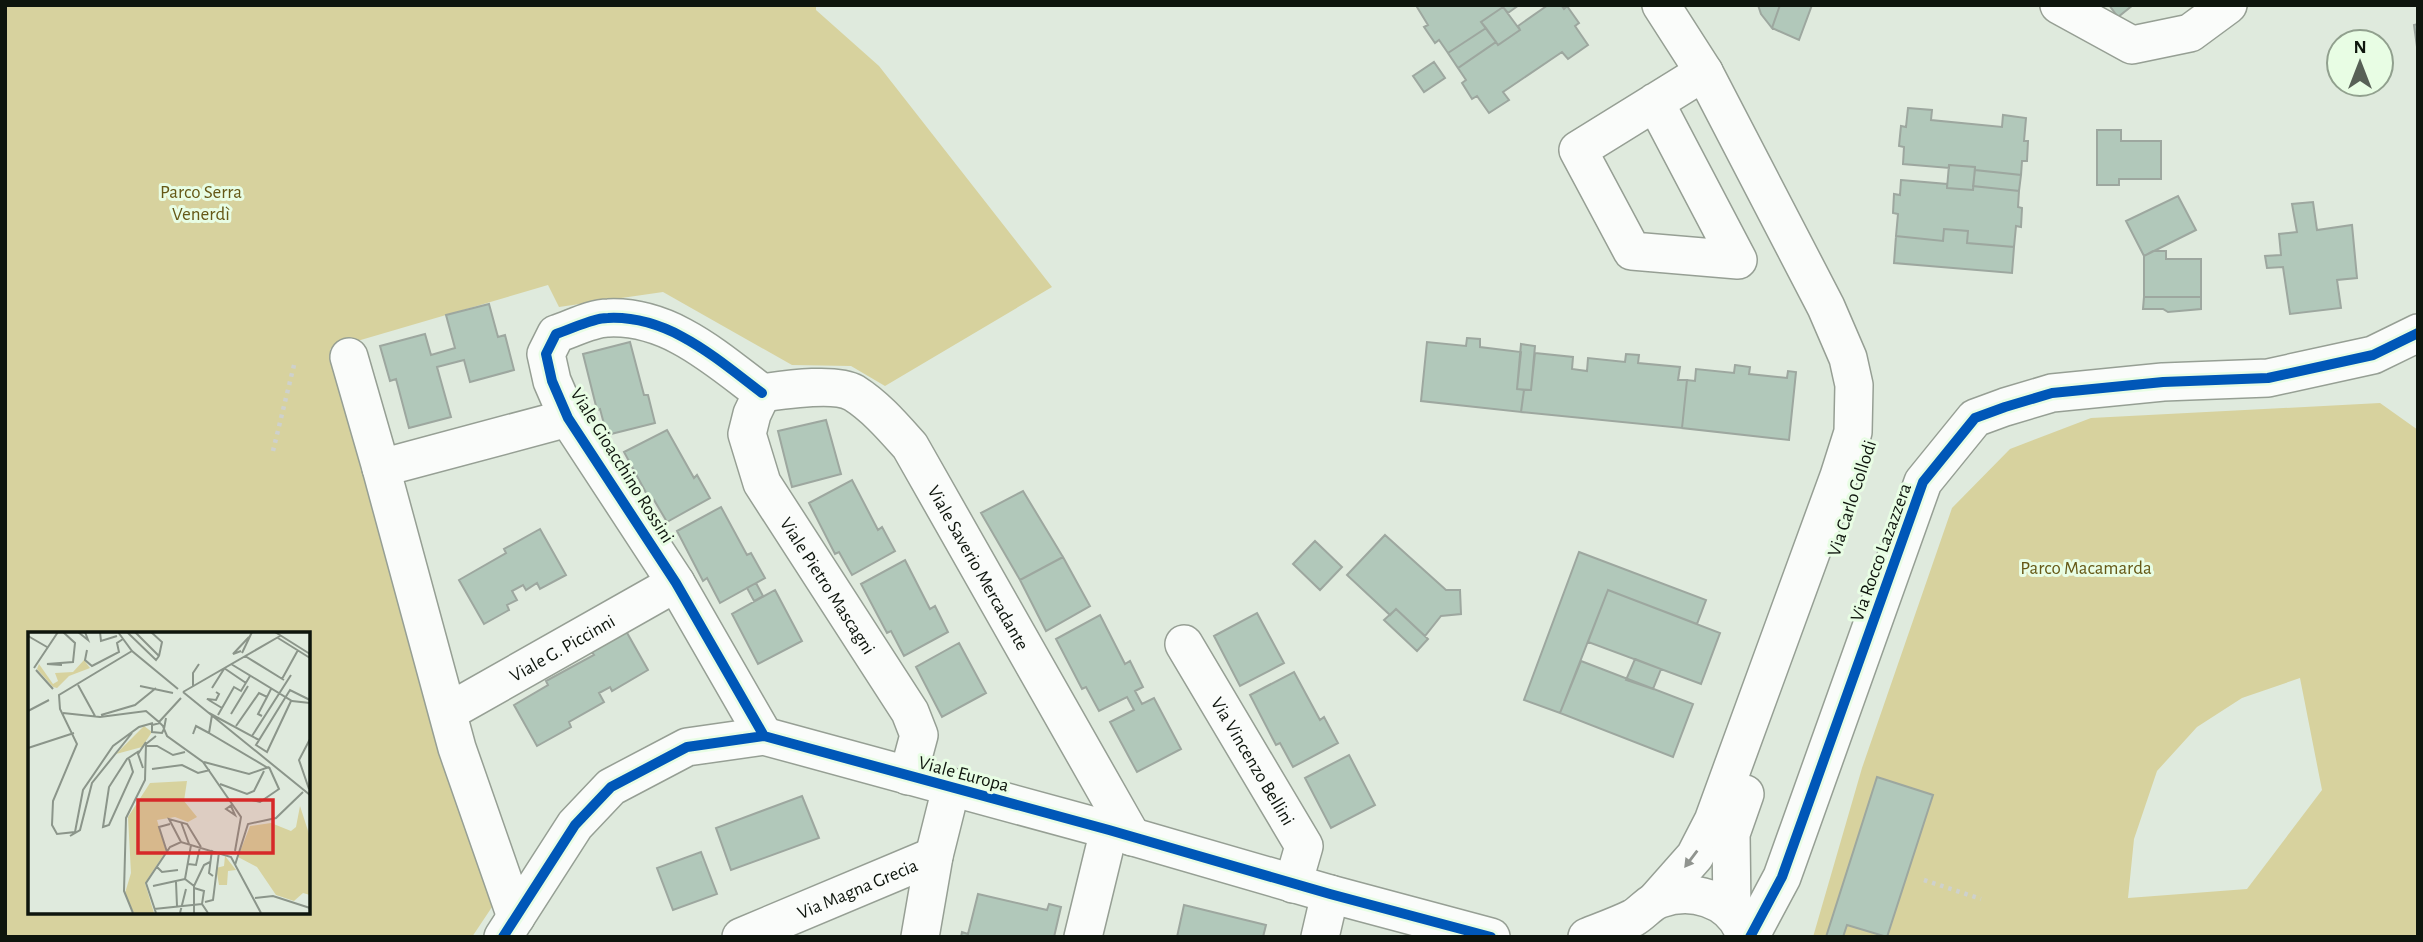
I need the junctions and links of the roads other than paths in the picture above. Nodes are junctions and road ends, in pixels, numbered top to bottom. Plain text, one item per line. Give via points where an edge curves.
1 (1661, 5) edge
2 (2059, 5) edge
3 (2228, 5) edge
4 (1704, 72) junction
5 (1655, 102) junction
6 (2418, 333) edge
7 (348, 357) dead end
8 (762, 393) junction
9 (568, 418) junction
10 (381, 468) junction
11 (676, 583) junction
12 (1184, 644) dead end
13 (448, 712) junction
14 (764, 736) junction
15 (908, 776) junction
16 (951, 788) junction
17 (1120, 833) junction
18 (934, 856) junction
19 (1293, 884) junction
20 (1330, 894) junction
21 (1639, 918) edge
22 (510, 927) edge
23 (1742, 929) edge
24 (1450, 931) edge
25 (741, 937) edge
26 (920, 937) edge
27 (1083, 937) edge
28 (1320, 937) edge
29 (1490, 937) edge
30 (1587, 937) edge

1 - 4 street, Via Carlo Collodi
2 - 3 street via 2132,45 2190,33
4 - 5 street
4 -> 21 street, Via Carlo Collodi via 1848,358 1854,385 1853,432 1713,821 1695,856
4 - 23 street, Via Carlo Collodi via 1739,102 1843,300 1875,384 1873,432 1846,517 1731,834
5 - 5 street via 1578,149 1632,251 1738,260
6 - 23 street, Via Rocco Lazazzera via 2373,355 2268,378 2052,393 1975,418 1923,482 1782,877
7 - 10 street
8 - 9 street, Viale Gioacchino Rossini via 698,344 651,322 607,317 556,334 546,354
8 - 15 street, Viale Pietro Mascagni via 747,434 762,483 910,712 919,735
8 - 17 street, Viale Saverio Mercadante via 803,386 852,391 910,446
9 - 10 street, Viale Gioacchino Rossini
9 - 11 street, Viale Gioacchino Rossini
10 - 13 street
11 - 13 street, Viale G. Piccinni
11 - 14 street, Viale Gioacchino Rossini
12 - 19 street, Via Vincenzo Bellini via 1304,846
13 - 22 street
14 - 15 street, Viale Europa
14 - 22 street, Viale Europa via 687,747 611,787 575,825
15 - 16 street, Viale Europa
16 - 17 street, Viale Europa
16 - 18 street
17 - 19 street, Viale Europa
17 - 27 street
18 - 25 street, Via Magna Grecia
18 - 26 street
19 - 20 street, Viale Europa
20 - 24 street, Viale Europa
20 - 28 street
21 - 23 street via 1687,893 1712,899
21 - 30 street
24 - 29 street, Viale Europa

